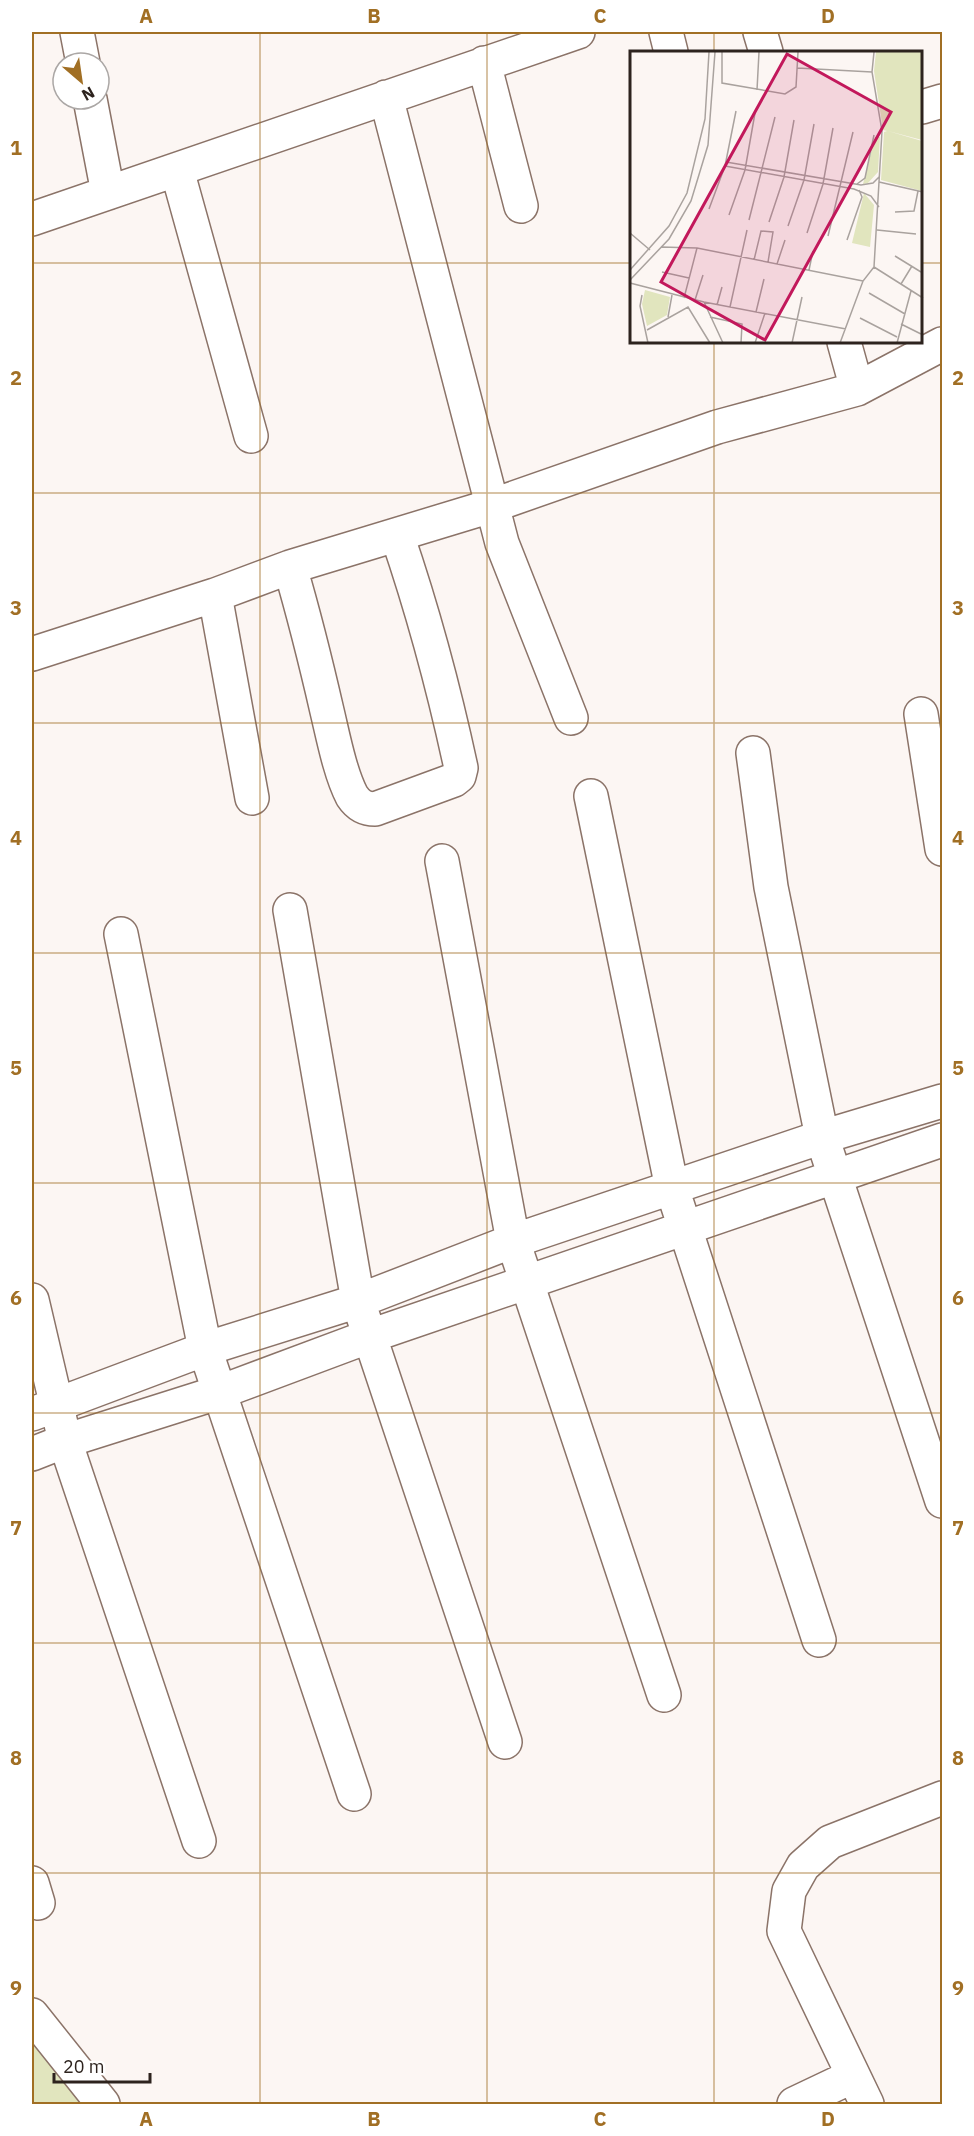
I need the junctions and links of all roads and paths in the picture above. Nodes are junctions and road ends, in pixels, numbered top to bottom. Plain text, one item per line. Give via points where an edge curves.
1 (77, 32) edge
2 (578, 32) edge
3 (666, 32) edge
4 (760, 32) edge
5 (81, 51) edge
6 (671, 51) edge
7 (766, 51) edge
8 (484, 63) junction
9 (386, 97) junction
10 (942, 101) edge
11 (923, 106) edge
12 (92, 111) edge
13 (177, 170) junction
14 (108, 194) junction
15 (521, 206) dead end
16 (32, 219) edge
17 (845, 344) edge
18 (942, 344) edge
19 (857, 389) junction
20 (251, 436) dead end
21 (491, 506) junction
22 (397, 535) junction
23 (290, 567) junction
24 (214, 595) junction
25 (32, 654) edge
26 (921, 714) dead end
27 (571, 717) dead end
28 (753, 753) dead end
29 (591, 796) dead end
30 (252, 798) dead end
31 (942, 849) edge
32 (442, 861) dead end
33 (290, 910) dead end
34 (121, 934) dead end
35 (942, 1101) edge
36 (822, 1137) junction
37 (942, 1140) edge
38 (835, 1177) junction
39 (672, 1188) junction
40 (685, 1230) junction
41 (513, 1241) junction
42 (527, 1283) junction
43 (32, 1300) edge
44 (358, 1301) junction
45 (370, 1336) junction
46 (205, 1349) junction
47 (220, 1392) junction
48 (44, 1409) edge
49 (65, 1441) junction
50 (32, 1454) edge
51 (942, 1501) edge
52 (819, 1640) dead end
53 (664, 1695) dead end
54 (506, 1742) dead end
55 (354, 1794) dead end
56 (942, 1798) edge
57 (199, 1840) dead end
58 (32, 2015) edge
59 (853, 2076) junction
60 (103, 2104) edge
61 (794, 2104) edge
62 (867, 2104) edge

1 - 5 street
2 - 8 street
3 - 6 street
4 - 7 street
8 - 9 street
8 - 15 street
9 - 13 street
9 - 21 street
10 - 11 street
12 - 14 street
13 - 14 street
13 - 20 street
14 - 16 street
17 - 19 street
18 - 19 street
19 - 21 street via 717,427
21 - 22 street
21 - 27 street
22 - 23 street
22 - 23 street via 448,709 461,768 454,780 375,809 367,809 352,795 341,764
23 - 24 street
24 - 25 street
24 - 30 street
26 - 31 street
28 - 36 street via 771,887
29 - 39 street
32 - 41 street
33 - 44 street
34 - 46 street
35 - 36 street
36 - 38 street
36 - 39 street
37 - 38 street
38 - 40 street
38 - 51 street
39 - 40 street
39 - 41 street
40 - 42 street
40 - 52 street
41 - 42 street
41 - 44 street
42 - 45 street
42 - 53 street
43 - 48 street
44 - 45 street
44 - 46 street
45 - 47 street
45 - 54 street
46 - 47 street
46 - 48 street
47 - 49 street
47 - 55 street
48 - 49 street
49 - 50 street
49 - 57 street
56 - 59 street via 830,1842 803,1866 789,1892 784,1931
58 - 60 street
59 - 61 street
59 - 62 street

